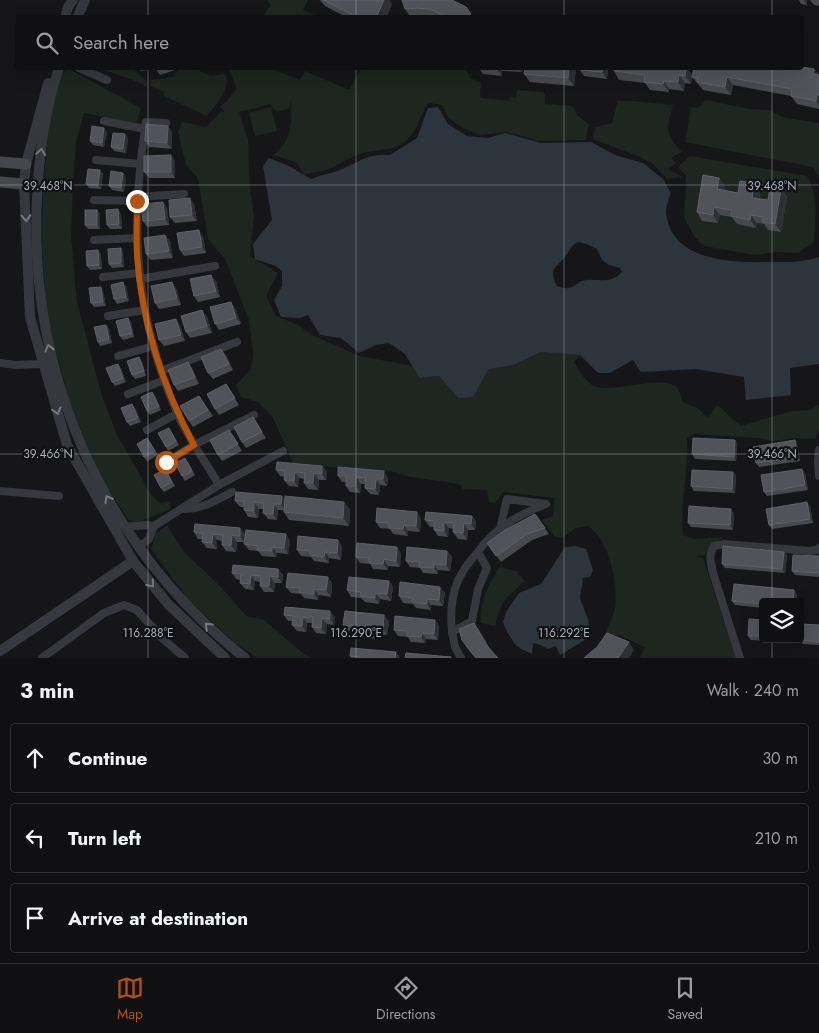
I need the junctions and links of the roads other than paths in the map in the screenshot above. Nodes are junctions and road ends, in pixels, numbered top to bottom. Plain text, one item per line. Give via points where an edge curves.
1 (73, 0) edge
2 (85, 0) edge
3 (67, 15) edge
4 (78, 15) edge
5 (51, 70) edge
6 (58, 70) edge
7 (84, 70) edge
8 (107, 80) dead end
9 (104, 121) dead end
10 (166, 123) dead end
11 (145, 129) junction
12 (96, 160) dead end
13 (0, 162) edge
14 (26, 164) junction
15 (140, 164) junction
16 (0, 182) edge
17 (24, 184) junction
18 (184, 194) dead end
19 (137, 199) junction
20 (94, 200) dead end
21 (137, 238) junction
22 (94, 240) dead end
23 (215, 266) dead end
24 (140, 276) junction
25 (103, 277) dead end
26 (145, 310) junction
27 (108, 316) dead end
28 (237, 342) dead end
29 (154, 346) junction
30 (118, 356) dead end
31 (0, 364) edge
32 (43, 364) junction
33 (161, 370) junction
34 (165, 380) junction
35 (128, 394) dead end
36 (178, 413) junction
37 (254, 415) edge
38 (146, 430) dead end
39 (194, 445) junction
40 (819, 450) edge
41 (283, 451) dead end
42 (166, 462) dead end
43 (819, 476) edge
44 (219, 484) junction
45 (0, 491) edge
46 (232, 492) dead end
47 (59, 496) dead end
48 (181, 509) junction
49 (154, 526) junction
50 (125, 527) junction
51 (500, 529) junction
52 (139, 547) junction
53 (819, 548) edge
54 (478, 552) junction
55 (133, 561) junction
56 (452, 632) junction
57 (0, 651) edge
58 (42, 658) edge
59 (185, 658) edge
60 (225, 658) edge
61 (245, 658) edge
62 (462, 658) edge
63 (740, 658) edge

1 - 3 street
2 - 4 street
5 - 14 street
50 -> 6 street via 74,430 57,381 42,313 35,227 38,176 45,124
7 - 8 street
9 - 11 street
10 - 11 street via 146,122
11 - 15 street
12 - 15 street
13 - 14 main road
14 - 17 street
15 - 19 street
16 - 17 main road
17 -> 32 street via 30,317
18 - 19 street
19 - 20 street
19 - 21 street
21 - 22 street
21 - 24 street
23 - 24 street
24 - 25 street
24 - 26 street
26 - 27 street
26 - 29 street
28 - 33 street
29 - 30 street
29 - 33 street
31 - 32 street
32 -> 55 street via 67,445
33 - 34 street
34 - 35 street
34 - 36 street
36 - 38 street
36 - 39 street
37 - 39 street
39 - 42 street
39 - 44 street
40 - 43 street
41 - 44 street
44 - 48 street
45 - 47 street
46 - 48 street via 207,506
48 - 49 street
49 - 50 street
49 - 52 street via 148,539
50 - 52 street
51 - 51 street via 512,520 546,504 507,499
51 - 54 street
61 -> 52 street via 186,604
53 - 63 street via 809,551 724,544 714,546 710,560 713,573
54 - 56 street via 456,583 450,613
54 - 56 street via 487,568 478,589 472,621
55 - 57 street
55 -> 60 street via 175,611
56 - 62 street via 455,647
58 - 59 street via 104,613 124,605 137,610

